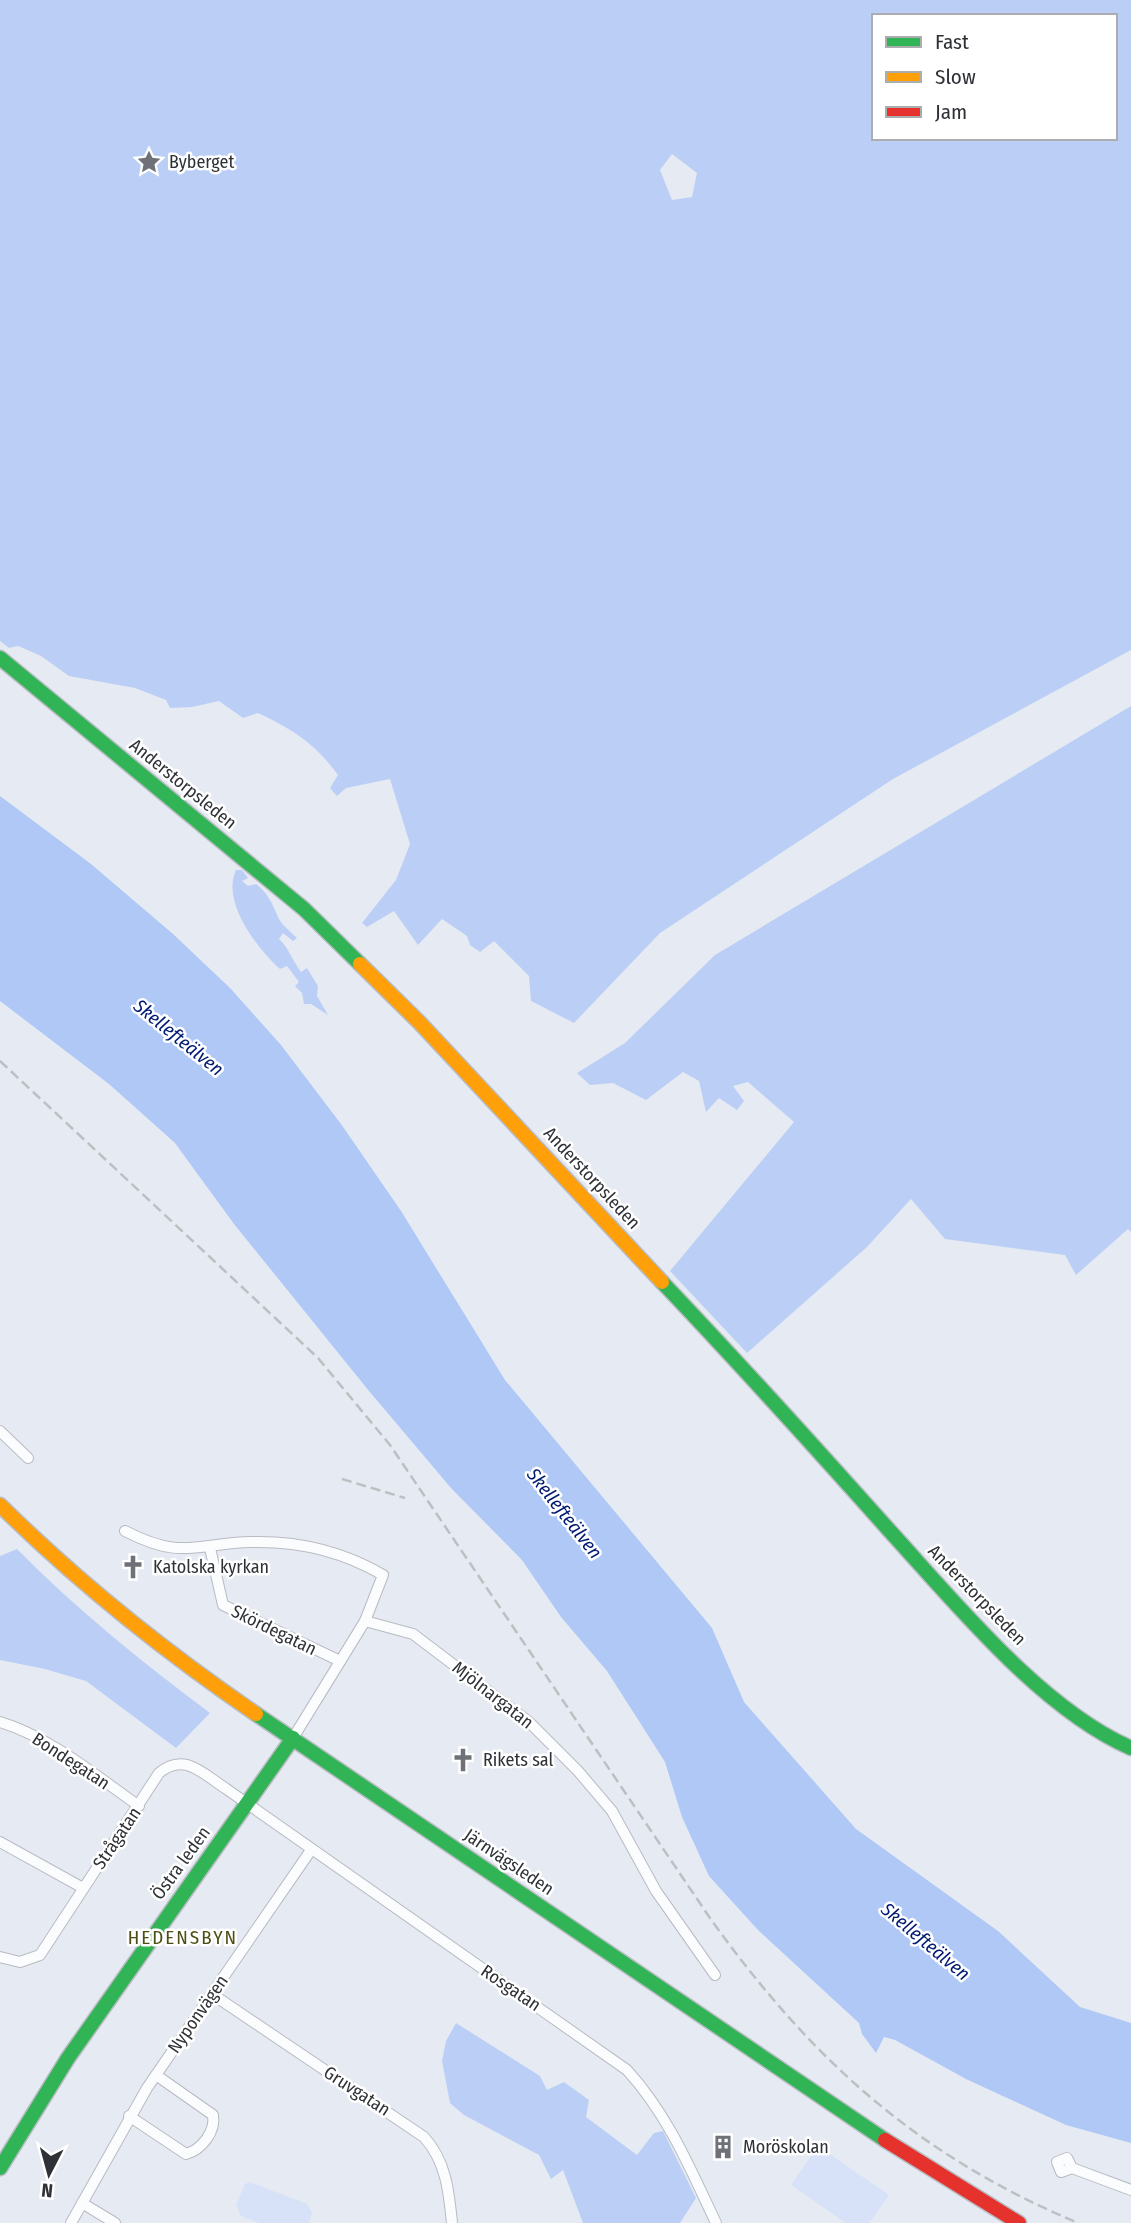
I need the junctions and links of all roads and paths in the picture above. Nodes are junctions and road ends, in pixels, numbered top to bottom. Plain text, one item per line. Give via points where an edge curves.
1 (0, 658) edge
2 (0, 1431) edge
3 (28, 1458) dead end
4 (0, 1505) edge
5 (125, 1531) dead end
6 (210, 1548) junction
7 (365, 1621) junction
8 (340, 1661) junction
9 (0, 1722) edge
10 (293, 1738) junction
11 (1131, 1748) edge
12 (248, 1805) junction
13 (139, 1806) junction
14 (0, 1842) edge
15 (311, 1850) junction
16 (83, 1888) junction
17 (0, 1957) edge
18 (715, 1975) dead end
19 (212, 1994) junction
20 (156, 2075) junction
21 (129, 2116) junction
22 (0, 2168) edge
23 (1072, 2168) dead end
24 (1131, 2190) edge
25 (82, 2203) junction
26 (71, 2223) edge
27 (115, 2223) edge
28 (452, 2223) edge
29 (716, 2223) edge
30 (1019, 2223) edge

1 - 11 main road, Anderstorpsleden via 304,909 419,1022 1035,1683 1099,1732
2 - 3 street
4 - 10 main road, Järnvägsleden via 46,1552 145,1637
5 - 6 street via 179,1550
6 - 7 street, Östra leden via 259,1542 332,1552 383,1575
6 - 8 street, Skördegatan via 223,1605
7 - 8 street, Östra leden
7 - 18 street, Mjölnargatan via 413,1634 529,1722 578,1771 612,1811 656,1891
8 - 10 street, Östra leden
9 - 13 street, Bondegatan via 48,1745
10 - 12 main road, Östra leden
10 - 30 main road, Järnvägsleden via 916,2161
12 - 13 street, Strågatan via 181,1762 171,1763 159,1773
12 - 15 street, Rosgatan
12 - 22 main road, Östra leden via 68,2058
13 - 16 street, Strågatan
14 - 16 street
15 - 19 street, Nyponvägen
15 - 29 street, Rosgatan via 627,2070 667,2122
16 - 17 street, Strågatan via 40,1955 20,1962
19 - 20 street, Nyponvägen
19 - 28 street, Gruvgatan via 424,2137 441,2164
20 - 21 street, Nyponvägen
20 - 21 street via 213,2115 208,2137 186,2154
21 - 25 street, Nyponvägen
23 - 24 street
25 - 26 street, Nyponvägen
25 - 27 street

